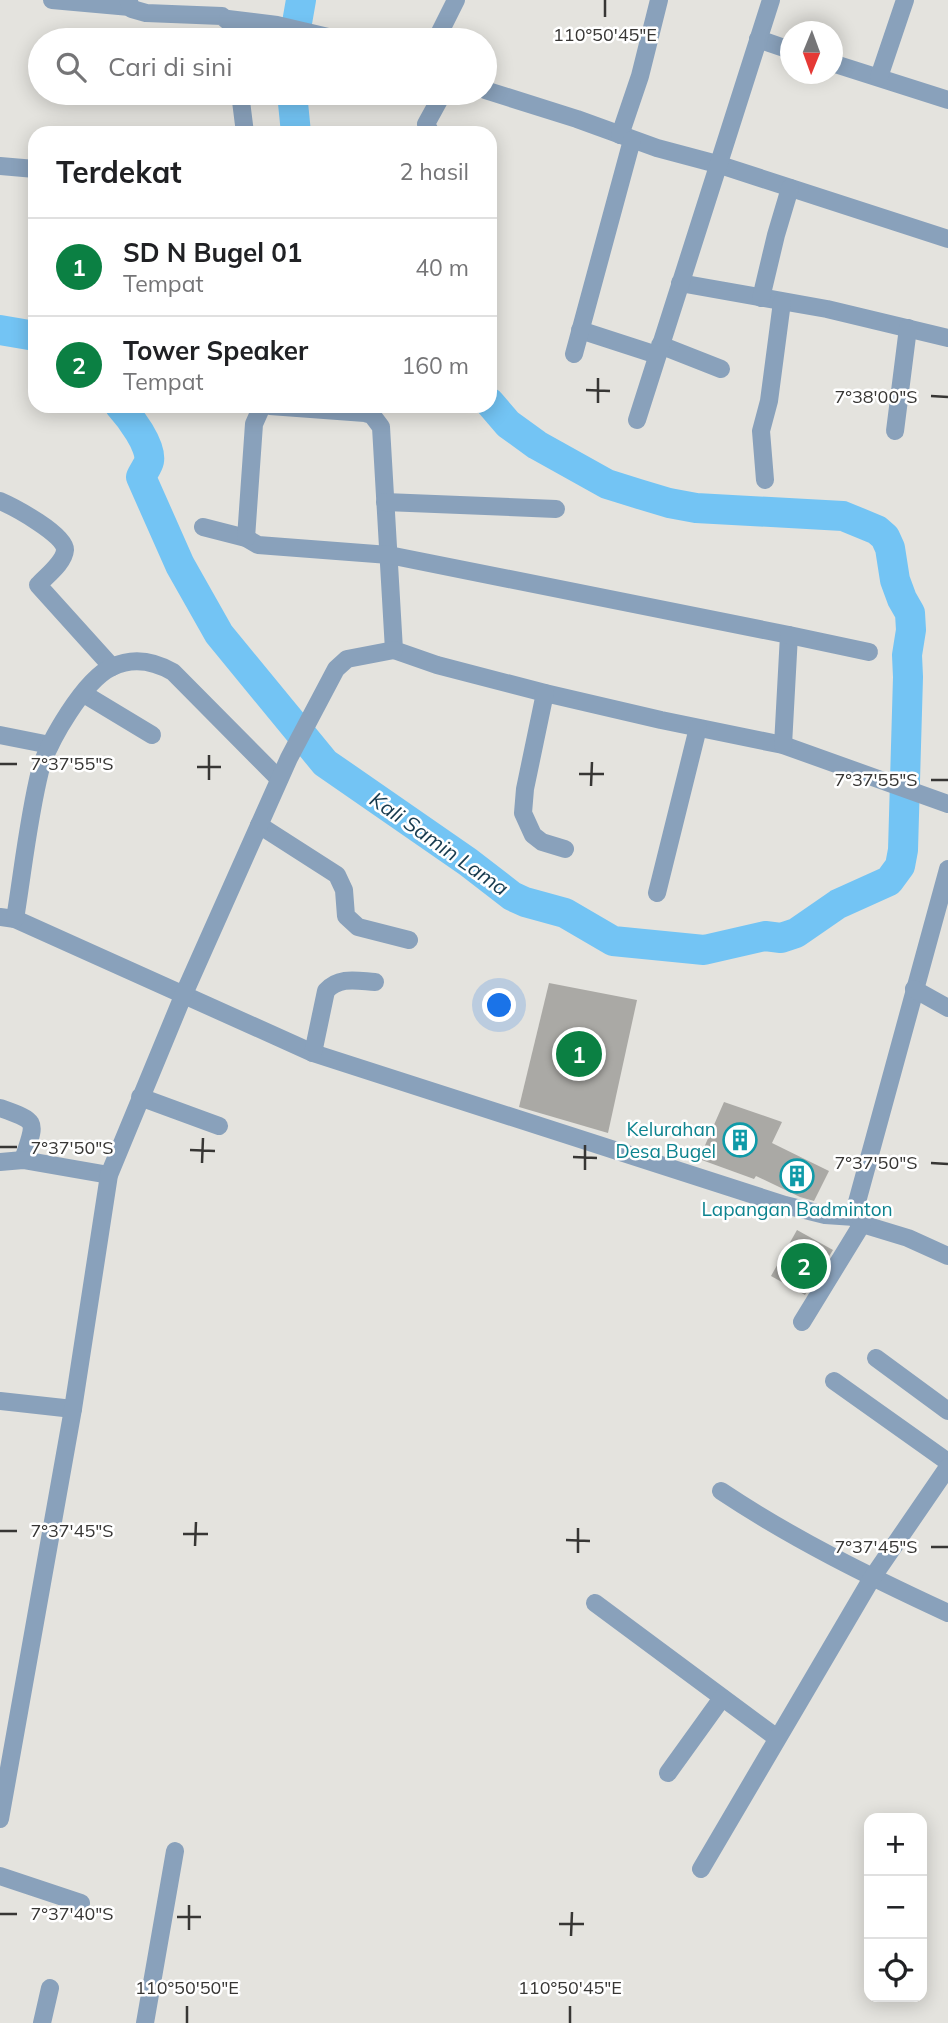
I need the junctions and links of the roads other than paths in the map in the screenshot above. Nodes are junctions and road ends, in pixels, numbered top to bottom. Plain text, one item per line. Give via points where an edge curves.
1 (52, 0) edge
2 (456, 0) edge
3 (659, 0) edge
4 (771, 0) edge
5 (905, 0) edge
6 (129, 3) edge
7 (228, 19) junction
8 (231, 28) edge
9 (289, 28) edge
10 (442, 28) edge
11 (758, 39) junction
12 (780, 47) edge
13 (843, 66) edge
14 (879, 77) junction
15 (497, 94) edge
16 (948, 100) edge
17 (242, 105) edge
18 (436, 105) edge
19 (244, 126) edge
20 (427, 126) edge
21 (626, 137) junction
22 (717, 164) junction
23 (0, 166) edge
24 (28, 168) edge
25 (790, 188) junction
26 (948, 239) edge
27 (680, 283) junction
28 (761, 298) junction
29 (782, 302) junction
30 (908, 328) junction
31 (580, 330) junction
32 (948, 338) edge
33 (659, 350) junction
34 (573, 354) dead end
35 (721, 369) dead end
36 (259, 413) edge
37 (378, 413) edge
38 (637, 420) dead end
39 (895, 431) dead end
40 (765, 480) dead end
41 (0, 501) edge
42 (385, 502) junction
43 (556, 509) dead end
44 (203, 527) dead end
45 (246, 538) junction
46 (389, 555) junction
47 (789, 635) junction
48 (394, 650) junction
49 (869, 652) dead end
50 (112, 667) junction
51 (545, 693) junction
52 (84, 694) junction
53 (698, 728) junction
54 (0, 735) edge
55 (152, 735) dead end
56 (50, 745) junction
57 (783, 745) junction
58 (279, 779) junction
59 (948, 804) edge
60 (259, 825) junction
61 (565, 849) dead end
62 (948, 869) edge
63 (657, 893) dead end
64 (8, 918) edge
65 (409, 940) dead end
66 (375, 982) dead end
67 (915, 989) junction
68 (183, 996) junction
69 (948, 1008) edge
70 (313, 1053) junction
71 (140, 1097) junction
72 (0, 1108) edge
73 (219, 1126) dead end
74 (23, 1160) junction
75 (0, 1162) edge
76 (109, 1175) junction
77 (858, 1220) junction
78 (948, 1256) edge
79 (802, 1322) dead end
80 (876, 1358) dead end
81 (834, 1381) dead end
82 (0, 1401) edge
83 (73, 1409) junction
84 (948, 1411) edge
85 (948, 1464) edge
86 (721, 1491) dead end
87 (872, 1578) junction
88 (595, 1603) dead end
89 (948, 1613) edge
90 (722, 1699) junction
91 (777, 1738) junction
92 (668, 1773) dead end
93 (0, 1819) edge
94 (175, 1851) dead end
95 (701, 1869) dead end
96 (0, 1876) edge
97 (81, 1903) dead end
98 (50, 1988) dead end
99 (42, 2023) edge
100 (145, 2023) edge

1 - 6 street
2 - 10 street
3 - 21 street
4 - 11 street
5 - 14 street
6 - 7 street via 146,13 215,14
7 - 8 street
7 - 9 street
11 - 12 street
11 - 22 street
13 - 14 street
14 - 16 street
15 - 21 street
17 - 19 street
18 - 20 street
21 - 22 street
21 - 31 street
22 - 25 street
22 - 27 street
23 - 24 street
25 - 26 street
25 - 28 street
27 - 28 street
27 - 33 street
28 - 29 street
29 - 30 street
29 - 40 street via 761,431
30 - 32 street
30 - 39 street
31 - 33 street
31 - 34 street
33 - 35 street
33 - 38 street
36 - 45 street via 254,424
37 - 42 street
41 - 50 street via 63,542 62,558 38,585
42 - 43 street
42 - 46 street
44 - 45 street
45 - 46 street via 258,545
46 - 47 street
46 - 48 street
47 - 49 street
47 - 57 street
48 - 51 street
48 - 58 street via 341,663
50 - 52 street
50 - 58 street via 147,661 173,671
51 - 53 street
51 - 61 street via 523,813 533,835
52 - 55 street
52 - 56 street
53 - 57 street
53 - 63 street
54 - 56 street
56 - 64 street
57 - 59 street
58 - 60 street
60 - 65 street via 337,875 351,922
60 - 68 street
62 - 67 street
64 - 68 street
66 - 70 street via 346,980 331,985
67 - 69 street
67 - 77 street via 854,1208
68 - 70 street
68 - 71 street
70 - 77 street via 785,1205
71 - 73 street
71 - 76 street
72 - 74 street via 32,1122
74 - 75 street
74 - 76 street
76 - 83 street
77 - 78 street
77 - 79 street
80 - 84 street
81 - 85 street
82 - 83 street
83 - 93 street
85 - 87 street
86 - 87 street
87 - 89 street
87 - 91 street
88 - 90 street
90 - 91 street
90 - 92 street
91 - 95 street
94 - 100 street
96 - 97 street
98 - 99 street

